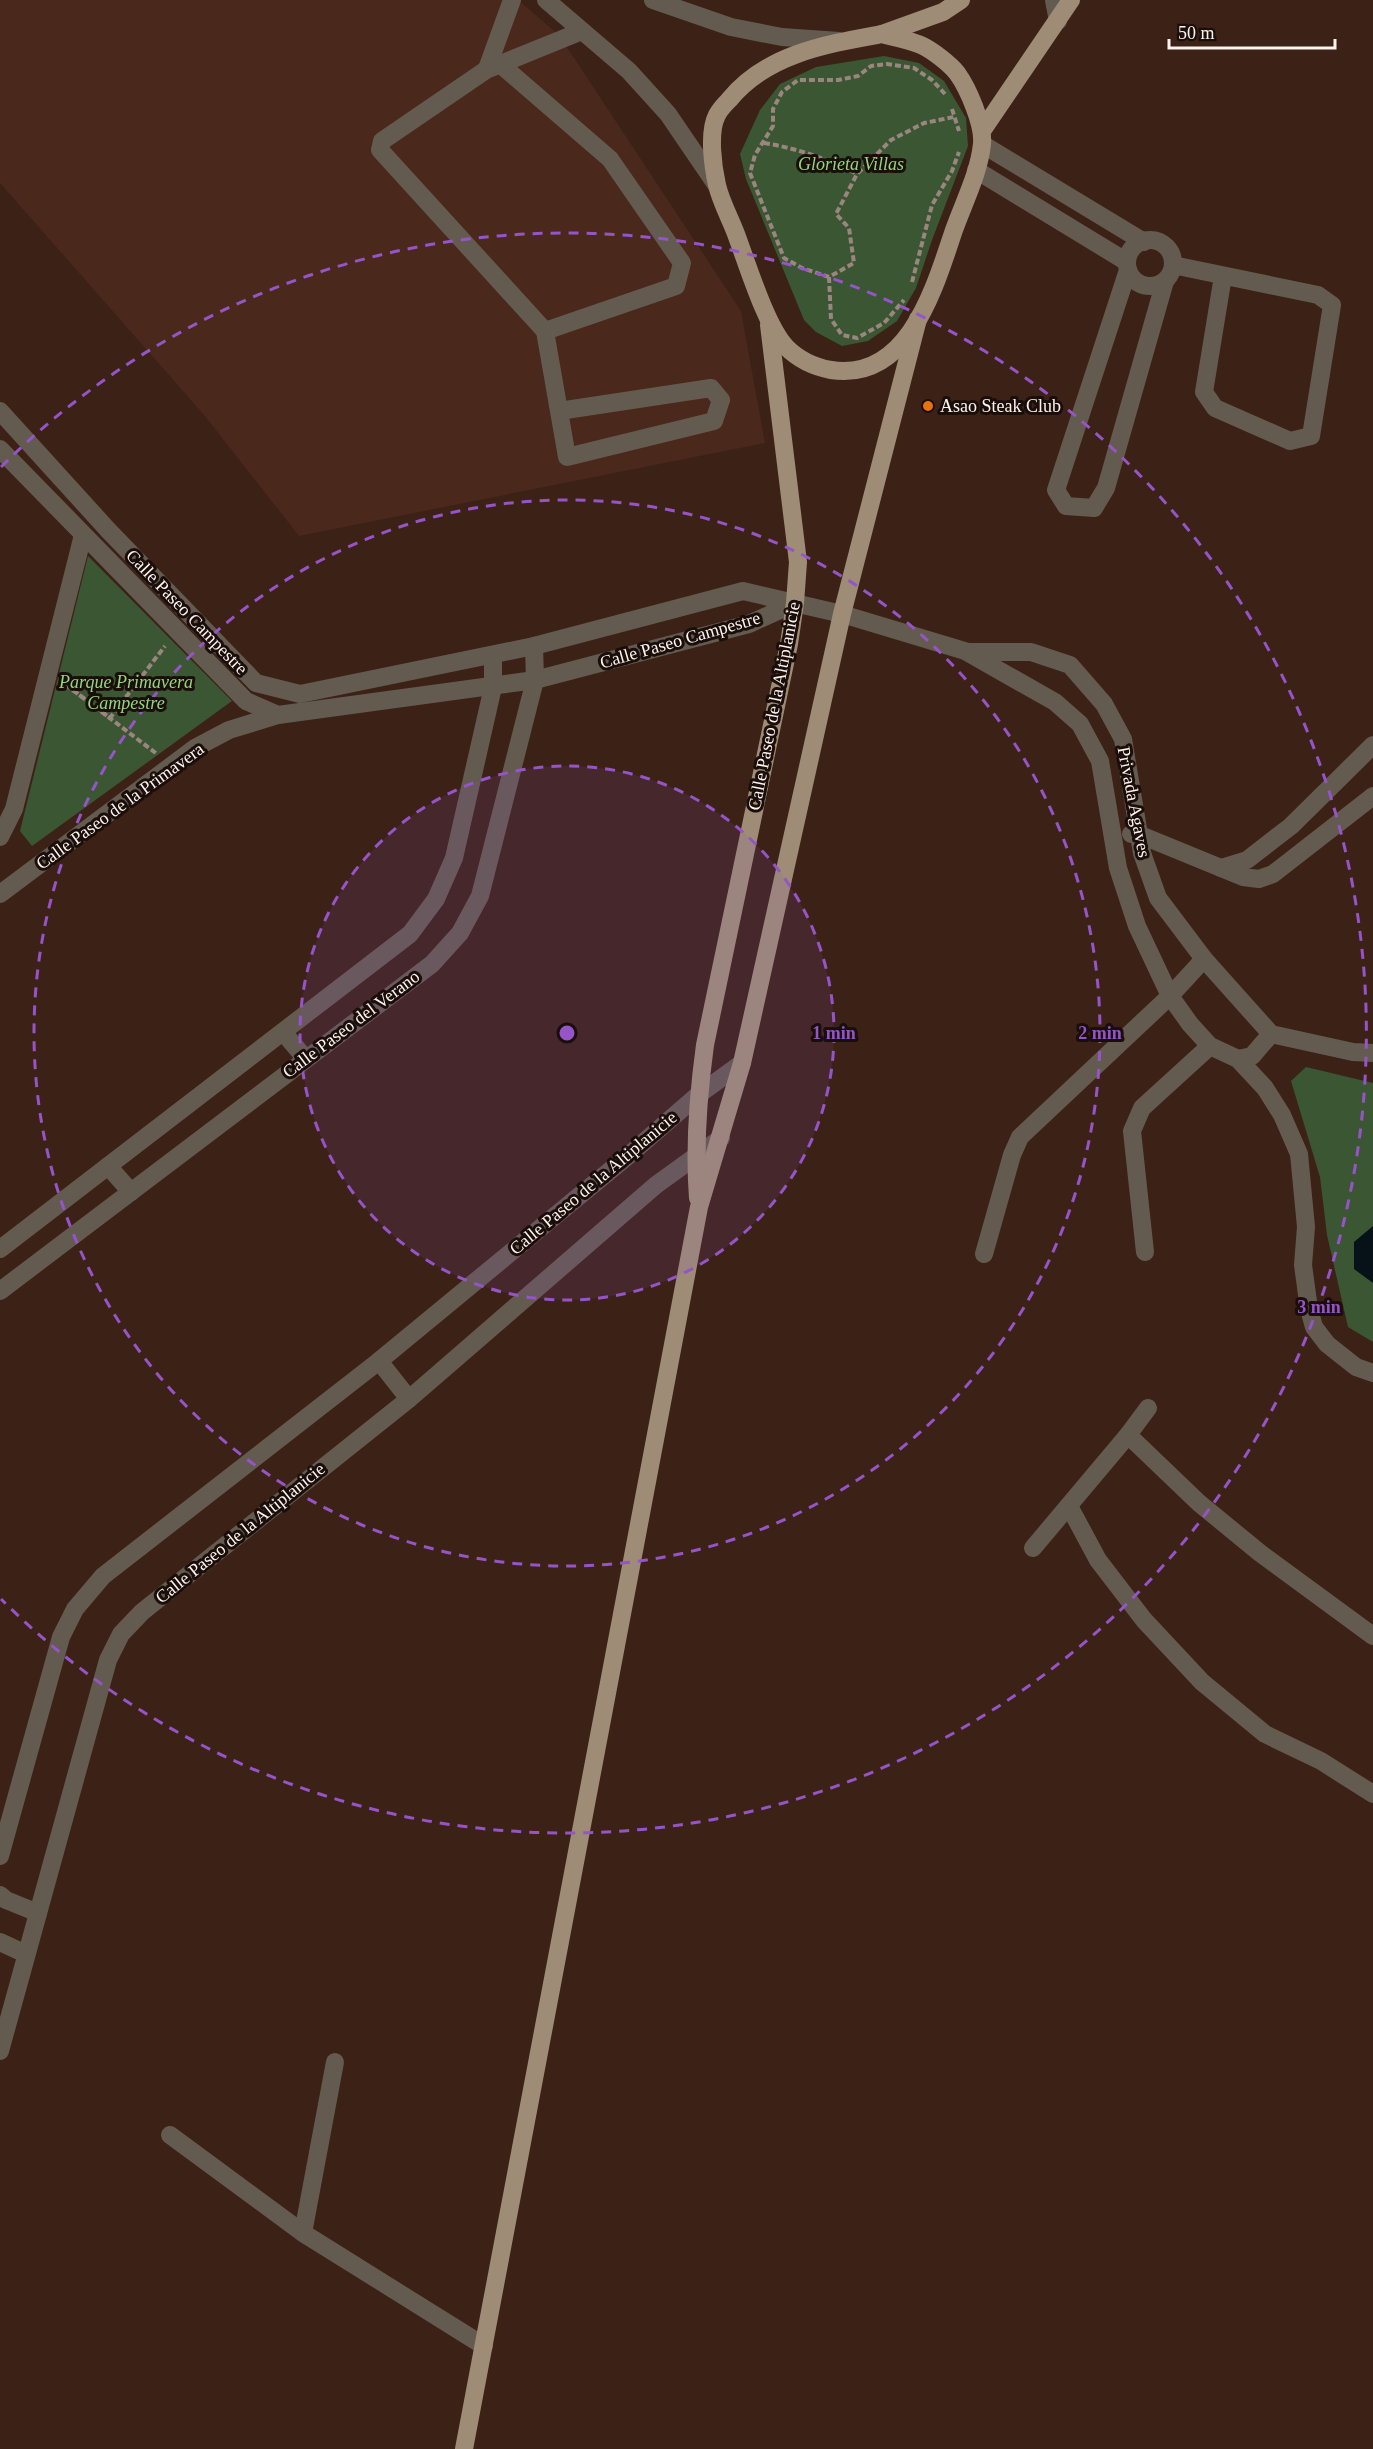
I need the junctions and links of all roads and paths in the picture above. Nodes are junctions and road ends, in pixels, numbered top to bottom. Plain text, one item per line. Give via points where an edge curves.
1 (512, 0) edge
2 (546, 0) edge
3 (653, 0) edge
4 (961, 0) edge
5 (1054, 0) edge
6 (1071, 0) edge
7 (1058, 21) junction
8 (582, 31) junction
9 (882, 34) junction
10 (844, 41) junction
11 (493, 63) junction
12 (954, 117) junction
13 (982, 137) junction
14 (962, 141) dead end
15 (764, 143) junction
16 (959, 151) dead end
17 (976, 170) junction
18 (857, 174) junction
19 (717, 186) junction
20 (1144, 242) junction
21 (1128, 266) junction
22 (1169, 273) junction
23 (1223, 276) junction
24 (830, 277) junction
25 (912, 284) dead end
26 (909, 295) dead end
27 (767, 315) junction
28 (918, 319) junction
29 (545, 331) junction
30 (0, 411) edge
31 (559, 411) junction
32 (0, 449) edge
33 (90, 509) junction
34 (78, 530) junction
35 (795, 603) junction
36 (842, 614) junction
37 (171, 639) dead end
38 (534, 646) junction
39 (965, 651) junction
40 (493, 655) junction
41 (535, 680) junction
42 (493, 687) junction
43 (278, 715) junction
44 (1373, 745) edge
45 (148, 762) dead end
46 (1373, 796) edge
47 (1111, 833) junction
48 (1138, 834) junction
49 (0, 837) edge
50 (1221, 868) junction
51 (0, 894) edge
52 (1204, 959) junction
53 (1170, 996) junction
54 (283, 1032) junction
55 (1271, 1034) junction
56 (1210, 1046) junction
57 (1373, 1053) edge
58 (305, 1058) junction
59 (1238, 1059) junction
60 (742, 1063) junction
61 (698, 1095) junction
62 (721, 1138) junction
63 (695, 1155) junction
64 (108, 1166) junction
65 (131, 1192) junction
66 (699, 1206) junction
67 (0, 1249) edge
68 (1145, 1252) dead end
69 (984, 1254) dead end
70 (0, 1291) edge
71 (379, 1361) junction
72 (1373, 1374) edge
73 (409, 1399) junction
74 (1148, 1408) dead end
75 (1128, 1435) junction
76 (1069, 1506) junction
77 (1033, 1548) dead end
78 (1373, 1636) edge
79 (1373, 1794) edge
80 (0, 1856) edge
81 (0, 1895) edge
82 (38, 1913) junction
83 (0, 1942) edge
84 (26, 1954) junction
85 (0, 2051) edge
86 (335, 2062) dead end
87 (170, 2135) dead end
88 (303, 2232) junction
89 (484, 2346) junction
90 (464, 2449) edge

1 - 11 street
2 - 8 street
3 - 10 street via 731,27 782,37
4 - 9 main road via 943,12
5 - 7 street
6 - 7 main road
7 - 13 main road
8 - 11 street
8 - 19 street via 629,71 668,114
9 - 10 main road
9 - 13 main road via 924,47 956,72 976,111
10 - 19 main road via 801,52 764,68 739,88 716,115 711,145
11 - 29 street via 382,141 380,150
11 - 29 street via 610,159 682,263 676,286
12 - 14 path
12 - 15 path via 946,96 914,68 871,66 858,76 838,80 798,80 782,92
12 - 18 path via 924,123 891,140
13 - 17 main road
13 - 20 street
15 - 18 path via 785,146
15 - 24 path via 755,155 750,173 784,258
16 - 25 path via 932,205
17 - 21 street
17 - 28 main road via 933,289
18 - 24 path via 836,214 849,228 854,263
19 - 27 main road
20 - 21 street via 1130,253
20 - 22 street via 1161,243 1168,249 1172,257
21 - 22 street via 1132,278 1148,286
21 - 22 street via 1056,490 1066,506 1094,508 1106,488
22 - 23 street
23 - 23 street via 1318,295 1332,305 1311,436 1290,441 1215,408 1204,392
24 - 26 path via 831,319 842,335 857,338 884,323
27 - 28 main road via 785,346 805,362 832,370 861,369 890,354 912,333
27 - 35 main road, Calle Paseo de la Altiplanicie via 798,562
28 - 36 main road
29 - 31 street
30 - 33 street, Calle Paseo Campestre
31 - 31 street via 567,458 714,421 721,400 711,388
32 - 34 street, Calle Paseo Campestre
33 - 34 street
33 - 40 street, Calle Paseo Campestre via 256,683 300,694
34 - 43 street, Calle Paseo Campestre via 246,701
34 - 49 street via 14,809
35 - 36 street, Privada Agaves
35 - 38 street, Calle Paseo Campestre via 743,591
35 - 41 street, Calle Paseo Campestre via 749,624
35 - 61 main road, Calle Paseo de la Altiplanicie
36 - 39 street, Privada Agaves
36 - 60 main road
37 - 45 path via 110,718 58,678 158,755
38 - 40 street, Calle Paseo Campestre
38 - 41 street, Calle Paseo del Verano
39 - 47 street, Privada Agaves via 1055,702 1080,724 1100,761
39 - 48 street, Privada Agaves via 1031,652 1070,665 1104,704 1123,739
40 - 42 street, Calle Paseo del Verano
41 - 42 street, Calle Paseo Campestre
41 - 58 street, Calle Paseo del Verano via 480,896 460,933 432,964
42 - 43 street, Calle Paseo Campestre
42 - 54 street, Calle Paseo del Verano via 454,858 436,899 410,934
43 - 51 street, Calle Paseo de la Primavera via 229,730 195,748
44 - 50 street via 1292,826 1247,860
46 - 50 street via 1273,874 1259,879
47 - 48 street
47 - 53 street, Privada Agaves via 1137,926
48 - 50 street
48 - 52 street, Privada Agaves via 1158,898
52 - 53 street
52 - 55 street, Privada Agaves
53 - 56 street, Privada Agaves
53 - 69 street via 1020,1137
54 - 58 street
54 - 64 street, Calle Paseo del Verano
55 - 57 street
55 - 59 street via 1252,1056
56 - 59 street
56 - 68 street via 1142,1108 1135,1120 1132,1131
58 - 65 street, Calle Paseo del Verano
59 - 72 street via 1265,1088 1299,1154 1306,1227 1303,1265 1314,1327 1356,1367
60 - 61 street, Calle Paseo de la Altiplanicie
60 - 62 main road
61 - 63 main road, Calle Paseo de la Altiplanicie
61 - 71 street, Calle Paseo de la Altiplanicie
62 - 63 street, Calle Paseo de la Altiplanicie
62 - 66 main road
63 - 66 main road
63 - 73 street, Calle Paseo de la Altiplanicie
64 - 65 street
64 - 67 street, Calle Paseo del Verano
65 - 70 street, Calle Paseo del Verano
66 - 89 main road
71 - 73 street
71 - 80 street, Calle Paseo de la Altiplanicie via 104,1576 75,1608 61,1637
73 - 82 street, Calle Paseo de la Altiplanicie via 142,1612 121,1634 108,1660
74 - 75 street
75 - 76 street
75 - 78 street via 1199,1503
76 - 77 street
76 - 79 street via 1098,1560 1144,1620 1202,1682 1265,1734 1321,1761
81 - 82 street
82 - 84 street, Calle Paseo de la Altiplanicie
83 - 84 street
84 - 85 street, Calle Paseo de la Altiplanicie
86 - 88 street
87 - 88 street
88 - 89 street
89 - 90 main road

